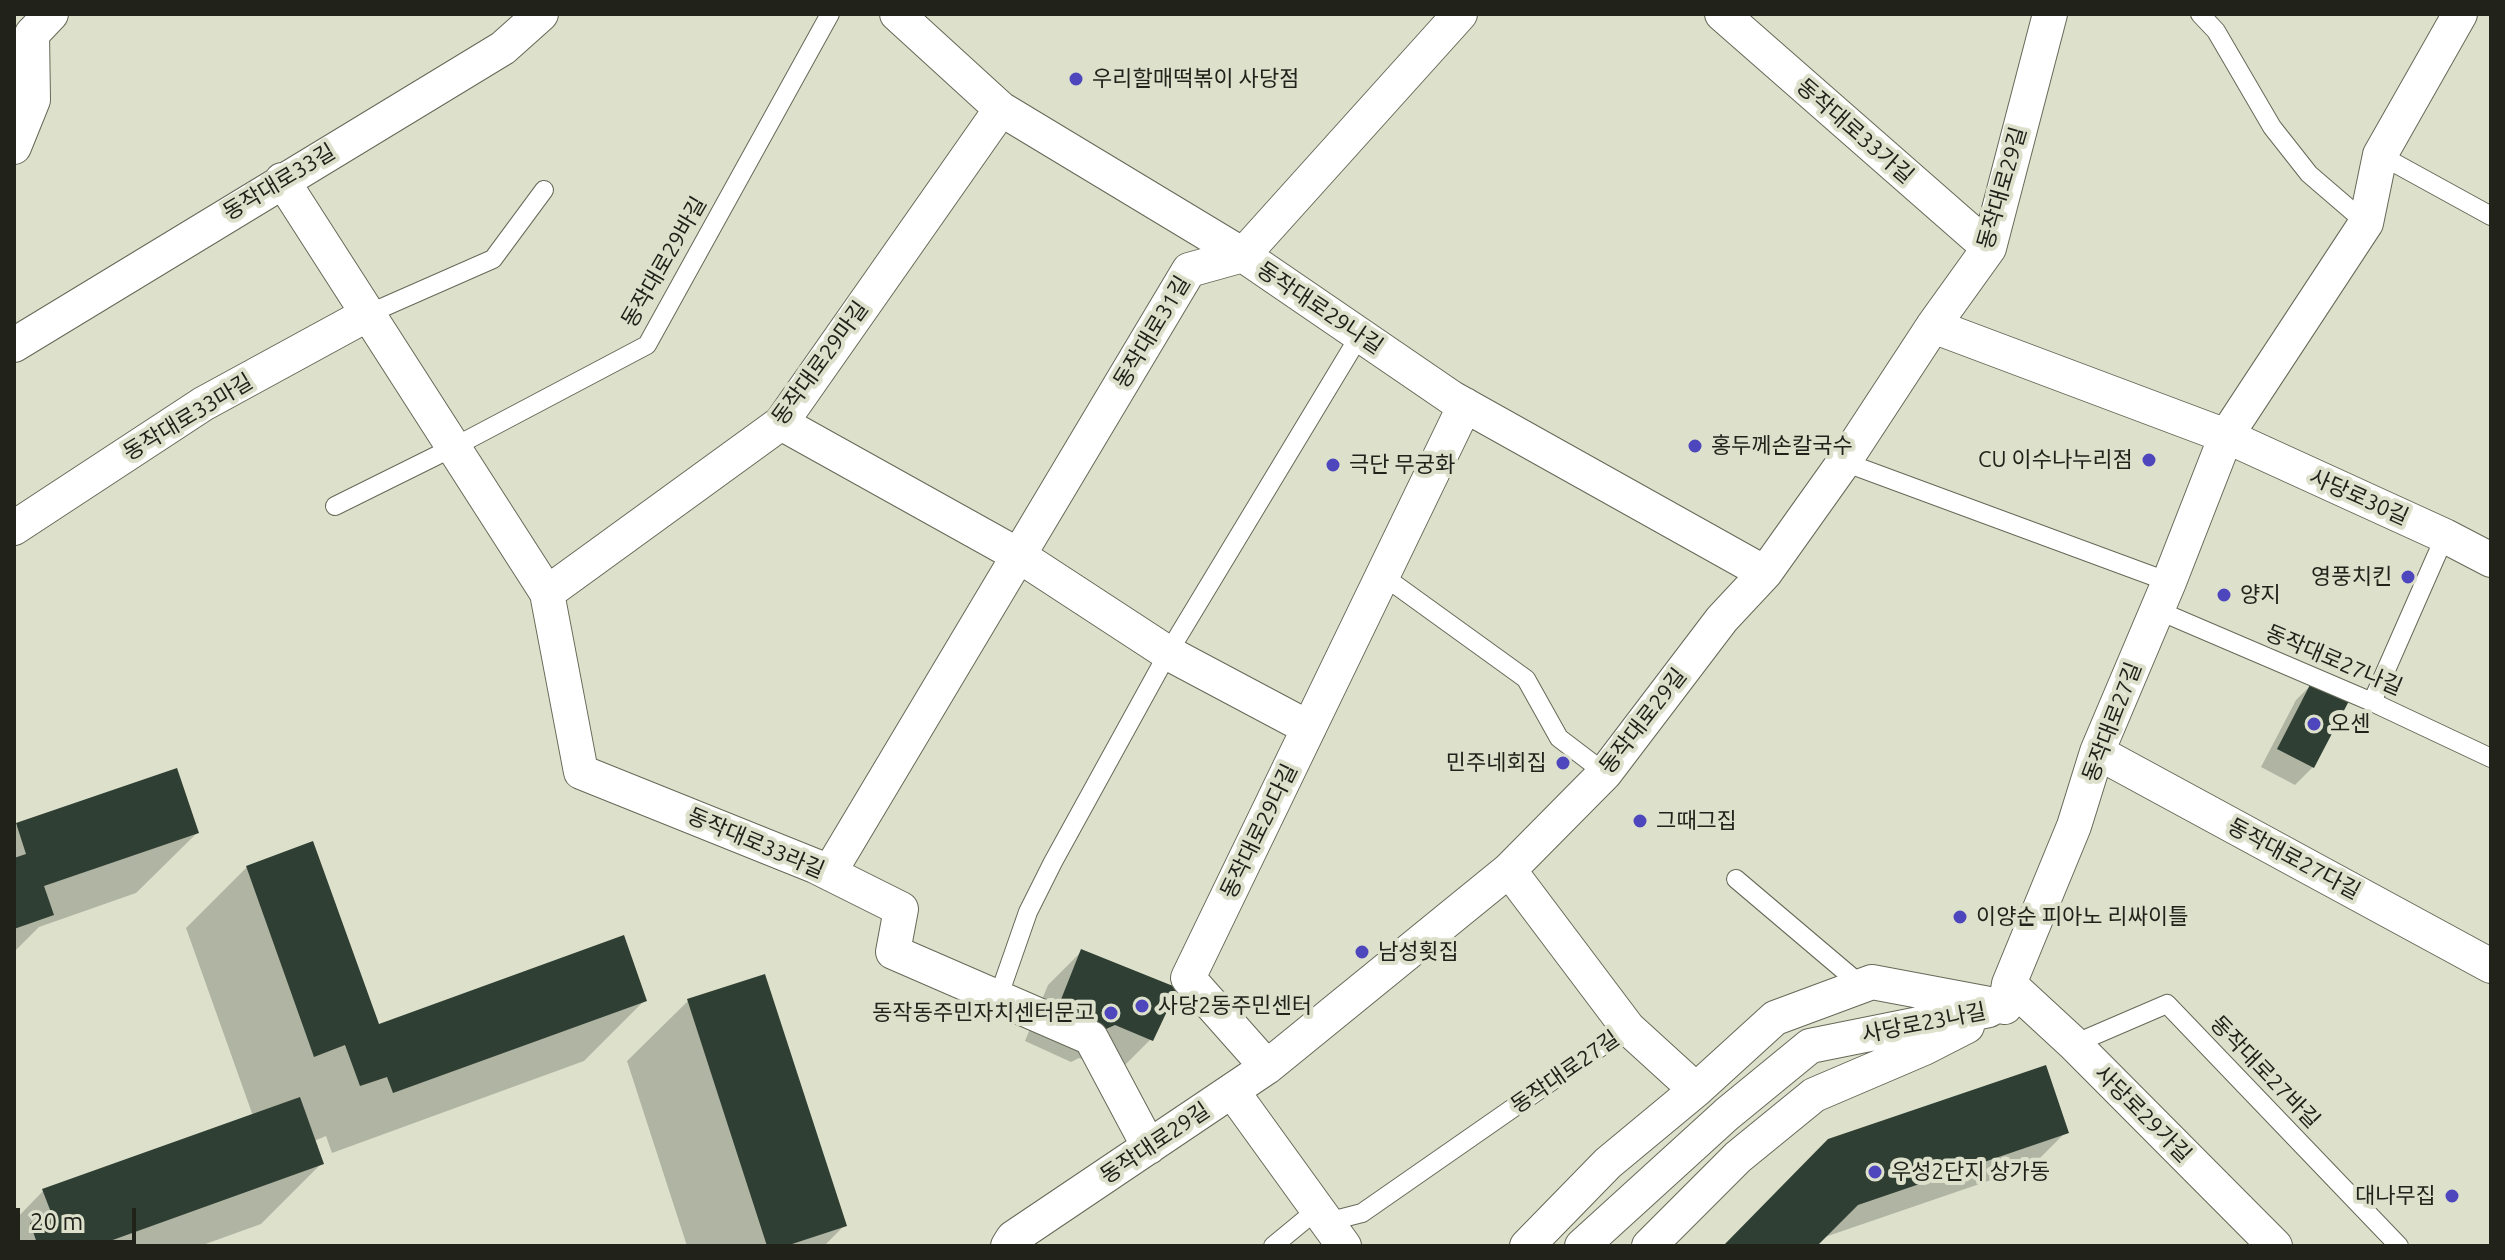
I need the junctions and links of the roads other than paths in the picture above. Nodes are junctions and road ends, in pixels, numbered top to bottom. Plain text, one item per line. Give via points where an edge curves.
1 (51, 14) edge
2 (541, 14) edge
3 (830, 14) edge
4 (897, 14) edge
5 (1460, 14) edge
6 (1722, 14) edge
7 (2050, 14) edge
8 (2200, 14) edge
9 (2460, 14) edge
10 (1001, 109) junction
11 (14, 147) edge
12 (2380, 155) junction
13 (282, 180) junction
14 (544, 190) dead end
15 (2491, 216) edge
16 (2366, 223) junction
17 (1989, 248) junction
18 (1243, 255) junction
19 (368, 314) junction
20 (1933, 326) junction
21 (1360, 335) junction
22 (14, 345) edge
23 (1465, 405) junction
24 (781, 423) junction
25 (2226, 436) junction
26 (454, 447) junction
27 (1844, 462) junction
28 (335, 506) dead end
29 (14, 528) edge
30 (2445, 536) junction
31 (1018, 555) junction
32 (2491, 560) edge
33 (1765, 573) junction
34 (1382, 575) junction
35 (547, 593) junction
36 (2163, 596) junction
37 (1168, 653) junction
38 (2372, 702) junction
39 (1309, 728) junction
40 (2097, 752) junction
41 (2491, 758) edge
42 (1605, 773) junction
43 (1509, 870) junction
44 (829, 873) junction
45 (1736, 879) dead end
46 (2491, 966) edge
47 (1872, 982) junction
48 (2007, 996) junction
49 (998, 998) junction
50 (1628, 1028) junction
51 (2074, 1044) junction
52 (1267, 1067) junction
53 (1696, 1090) junction
54 (1232, 1091) junction
55 (1149, 1147) junction
56 (1336, 1234) edge
57 (2269, 1243) edge
58 (1008, 1246) edge
59 (1273, 1246) edge
60 (1527, 1246) edge
61 (1582, 1246) edge
62 (1649, 1246) edge
63 (2399, 1246) edge

1 - 11 street via 32,34 33,100
2 - 13 street, 동작대로33길 via 503,48
3 - 26 lane, 동작대로29바길 via 647,345
4 - 10 street, 동작대로29나길
5 - 18 street
6 - 17 street, 동작대로33가길
7 - 17 street, 동작대로29길
8 - 16 lane via 2216,31 2272,127 2309,174
9 - 12 street, 동작대로27길
10 - 18 street, 동작대로29나길
10 - 24 street, 동작대로29마길
12 - 15 lane
12 - 16 street, 동작대로27길
13 - 19 street, 동작대로33라길
13 - 22 street, 동작대로33길
14 - 19 lane via 493,259
16 - 25 street, 동작대로27길
17 - 20 street, 동작대로29길
18 - 21 street, 동작대로29나길
18 - 31 street, 동작대로31길 via 1189,270
19 - 26 street, 동작대로33라길
19 - 29 street, 동작대로33마길 via 203,404
20 - 25 street
20 - 27 street, 동작대로29길
21 - 23 street, 동작대로29나길
21 - 37 lane
23 - 33 street, 동작대로29나길
23 - 34 street, 동작대로29다길
24 - 31 street
24 - 35 street, 동작대로29마길
25 - 30 street, 사당로30길
25 - 36 street, 동작대로27길
26 - 28 lane
26 - 35 street, 동작대로33라길
27 - 33 street, 동작대로29길
27 - 36 lane
30 - 32 street, 사당로30길
30 - 38 lane
31 - 37 street
31 - 44 street, 동작대로31길
33 - 42 street, 동작대로29길 via 1722,619
34 - 39 street, 동작대로29다길
34 - 42 lane via 1526,679 1559,738
35 - 44 street, 동작대로33라길 via 581,772
36 - 38 lane, 동작대로27나길
36 - 40 street, 동작대로27길
37 - 39 street
37 - 49 lane via 1028,912
38 - 41 lane, 동작대로27나길
39 - 52 street, 동작대로29다길 via 1188,978
40 - 46 street, 동작대로27다길
40 - 48 street, 동작대로27길 via 2074,826
42 - 43 street, 동작대로29길
43 - 50 street
43 - 52 street, 동작대로29길
44 - 49 street, 동작대로33라길 via 901,909 893,952
45 - 47 lane via 1854,979
47 - 48 street
47 - 53 street via 1775,1018
48 - 51 street, 사당로29가길
48 - 61 street, 사당로23나길 via 1810,1046
48 - 62 street, 사당로23나길 via 1924,1048 1814,1095 1738,1157
49 - 55 street, 동작대로33라길 via 1091,1038
50 - 53 street, 동작대로27길
50 - 56 lane, 동작대로27길
51 - 57 street, 사당로29가길
51 - 63 lane, 동작대로27바길 via 2167,1004
52 - 54 street, 동작대로29길
53 - 60 street via 1608,1163
54 - 55 street, 동작대로29길
54 - 56 street
55 - 58 street, 동작대로29길
56 - 59 lane, 동작대로27길 via 1307,1218

